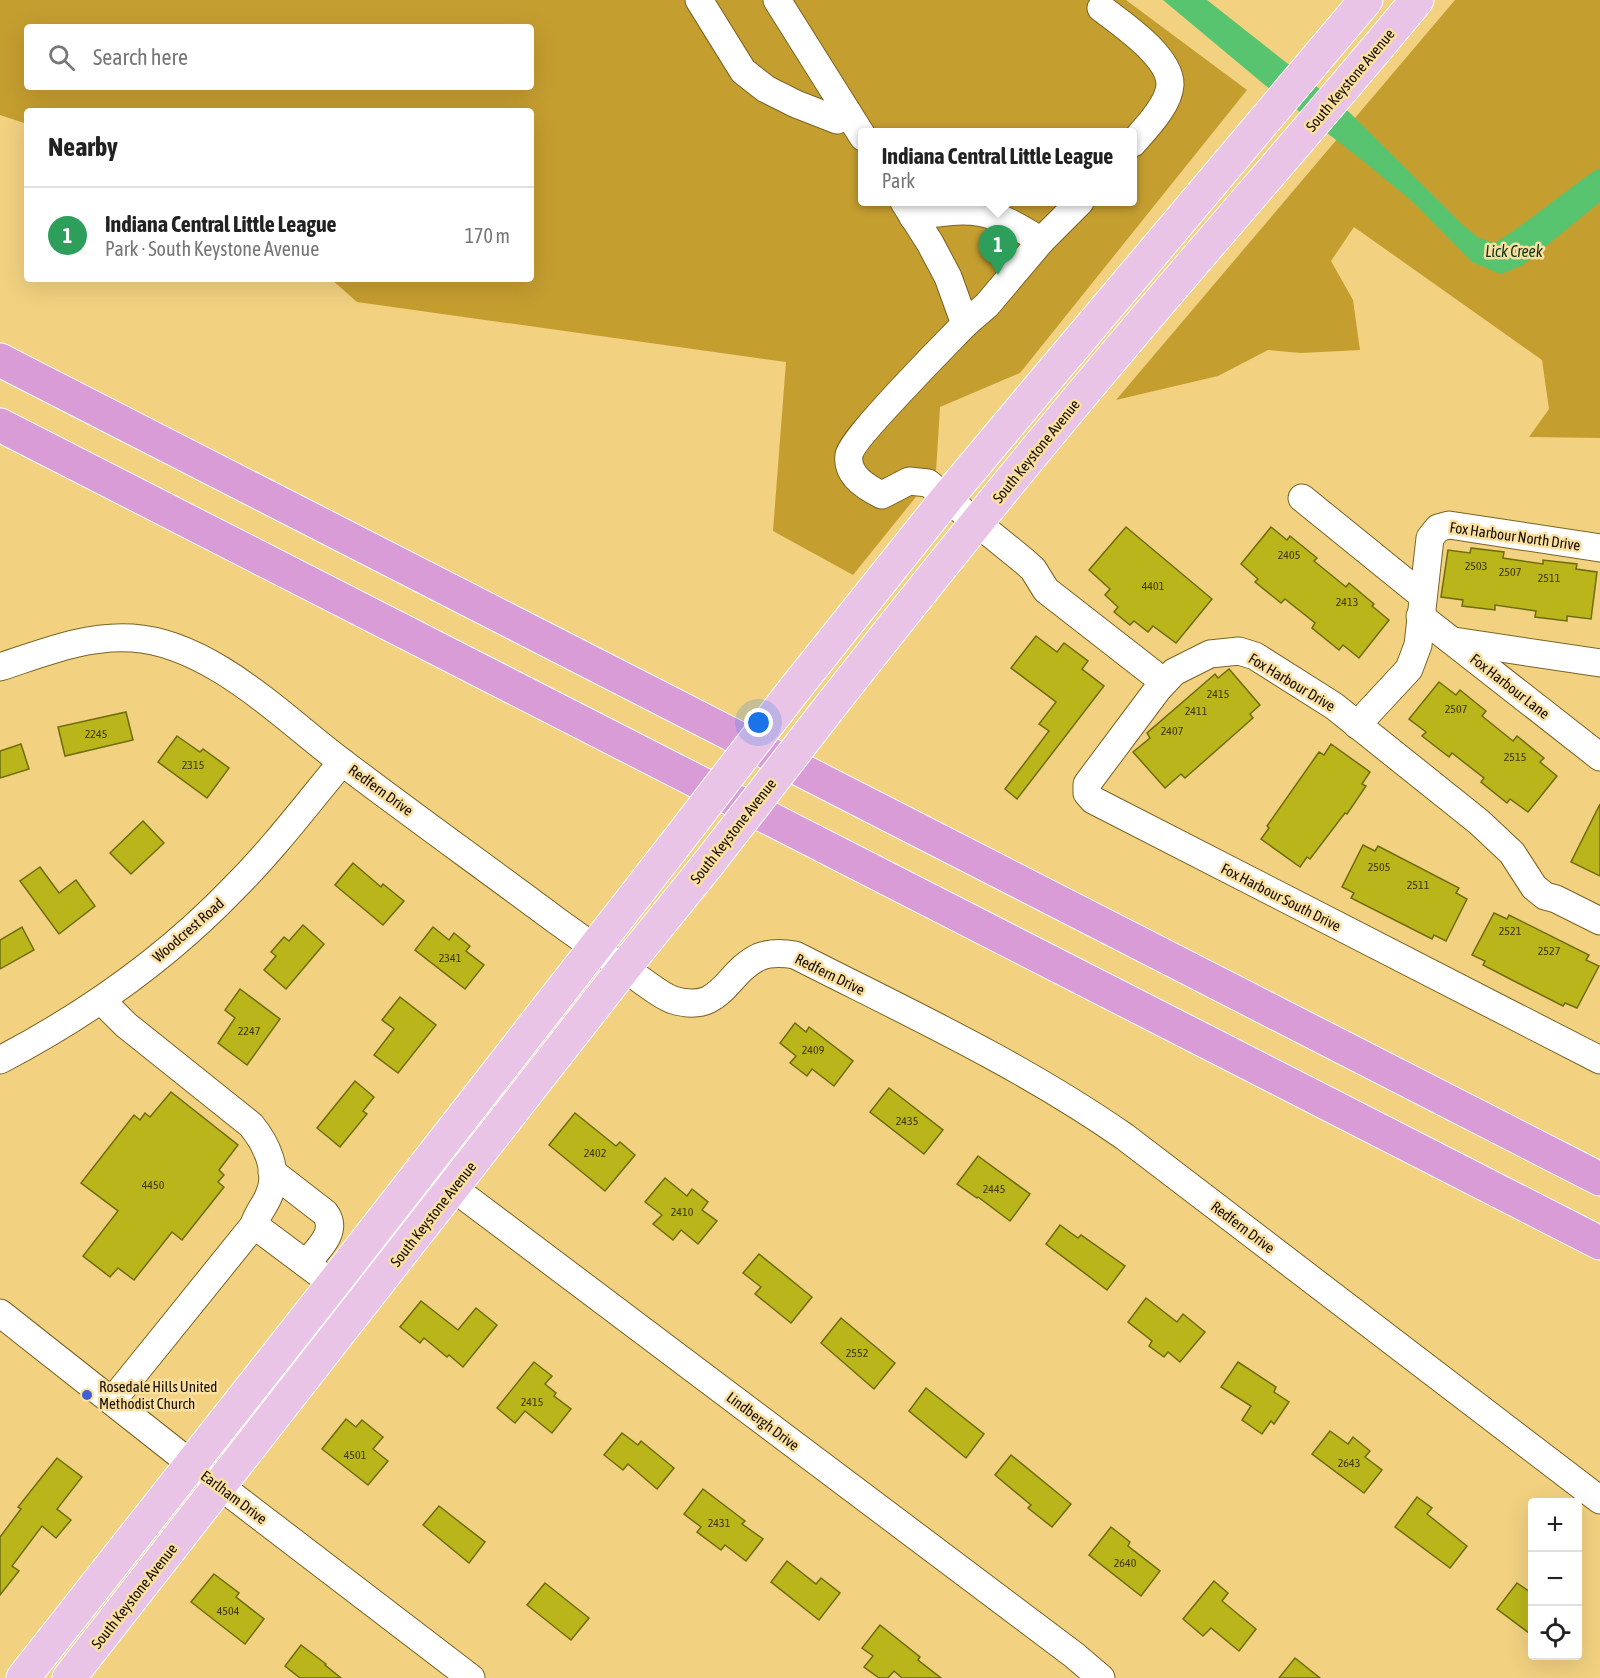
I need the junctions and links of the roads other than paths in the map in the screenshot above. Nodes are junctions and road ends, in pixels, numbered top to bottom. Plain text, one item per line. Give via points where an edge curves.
1 (699, 0) edge
2 (777, 0) edge
3 (1417, 0) edge
4 (1101, 8) dead end
5 (1359, 10) edge
6 (848, 113) junction
7 (858, 129) edge
8 (1137, 138) edge
9 (1075, 206) edge
10 (909, 209) edge
11 (1041, 242) junction
12 (965, 324) junction
13 (0, 360) edge
14 (0, 426) edge
15 (947, 498) junction
16 (1302, 498) dead end
17 (977, 522) junction
18 (1600, 548) edge
19 (1422, 606) junction
20 (1453, 641) junction
21 (1600, 663) edge
22 (0, 667) edge
23 (1164, 682) junction
24 (1357, 725) junction
25 (1600, 757) edge
26 (342, 762) junction
27 (1600, 921) edge
28 (594, 948) junction
29 (624, 968) junction
30 (101, 1000) junction
31 (0, 1060) edge
32 (1600, 1060) edge
33 (424, 1166) junction
34 (272, 1172) junction
35 (1600, 1179) edge
36 (454, 1188) junction
37 (254, 1225) junction
38 (1600, 1244) edge
39 (306, 1264) junction
40 (333, 1284) junction
41 (0, 1312) edge
42 (112, 1401) junction
43 (190, 1463) junction
44 (220, 1486) junction
45 (1600, 1500) edge
46 (23, 1678) edge
47 (69, 1678) edge
48 (471, 1678) edge
49 (1101, 1678) edge

1 - 6 street via 743,71 766,89 837,120
2 - 6 street
3 - 17 main road, South Keystone Avenue
4 - 8 street via 1161,58 1168,71 1170,86 1161,110
5 - 15 main road
6 - 7 street
9 - 11 street
10 - 11 street via 986,212
10 - 12 street via 948,277
11 - 12 street via 987,305
12 - 15 street via 863,432 849,454 850,467 863,486 882,495 909,481 928,483
13 - 35 highway
14 - 38 highway
15 - 17 street
15 - 28 main road, bridge
16 - 19 street, Fox Harbour Lane
17 - 23 street via 1033,569 1046,590
17 - 29 main road, South Keystone Avenue, bridge
18 - 19 street, Fox Harbour North Drive via 1441,526 1430,538
19 - 20 street, Fox Harbour Lane
19 - 24 street, Fox Harbour North Drive via 1418,645 1409,669
20 - 21 street
20 - 25 street, Fox Harbour Lane
22 - 26 street, Redfern Drive via 98,639 133,638 171,646 192,653 231,676
23 - 24 street, Fox Harbour Drive via 1185,665 1205,656 1239,651 1255,656
23 - 32 street, Fox Harbour South Drive via 1089,779 1089,797
24 - 27 street, Fox Harbour Drive via 1479,822 1512,853 1534,887 1545,896
26 - 28 street, Redfern Drive
26 - 30 street, Woodcrest Road via 235,888 170,947
28 - 29 street, Redfern Drive
28 - 33 main road
29 - 36 main road, South Keystone Avenue
29 - 45 street, Redfern Drive via 669,999 688,1004 720,993 761,956 778,952 795,955 1021,1070 1125,1137
30 - 31 street, Woodcrest Road
30 - 34 street via 126,1025 251,1125 263,1139
33 - 36 street, Lindbergh Drive
33 - 40 main road
34 - 37 street via 269,1196
34 - 39 street via 330,1220 326,1239
36 - 44 main road, South Keystone Avenue
36 - 49 street, Lindbergh Drive
37 - 39 street
37 - 42 street
39 - 40 street
40 - 43 main road
41 - 42 street, Earlham Drive
42 - 43 street, Earlham Drive
43 - 44 street, Earlham Drive
43 - 46 main road
44 - 47 main road, South Keystone Avenue
44 - 48 street, Earlham Drive

